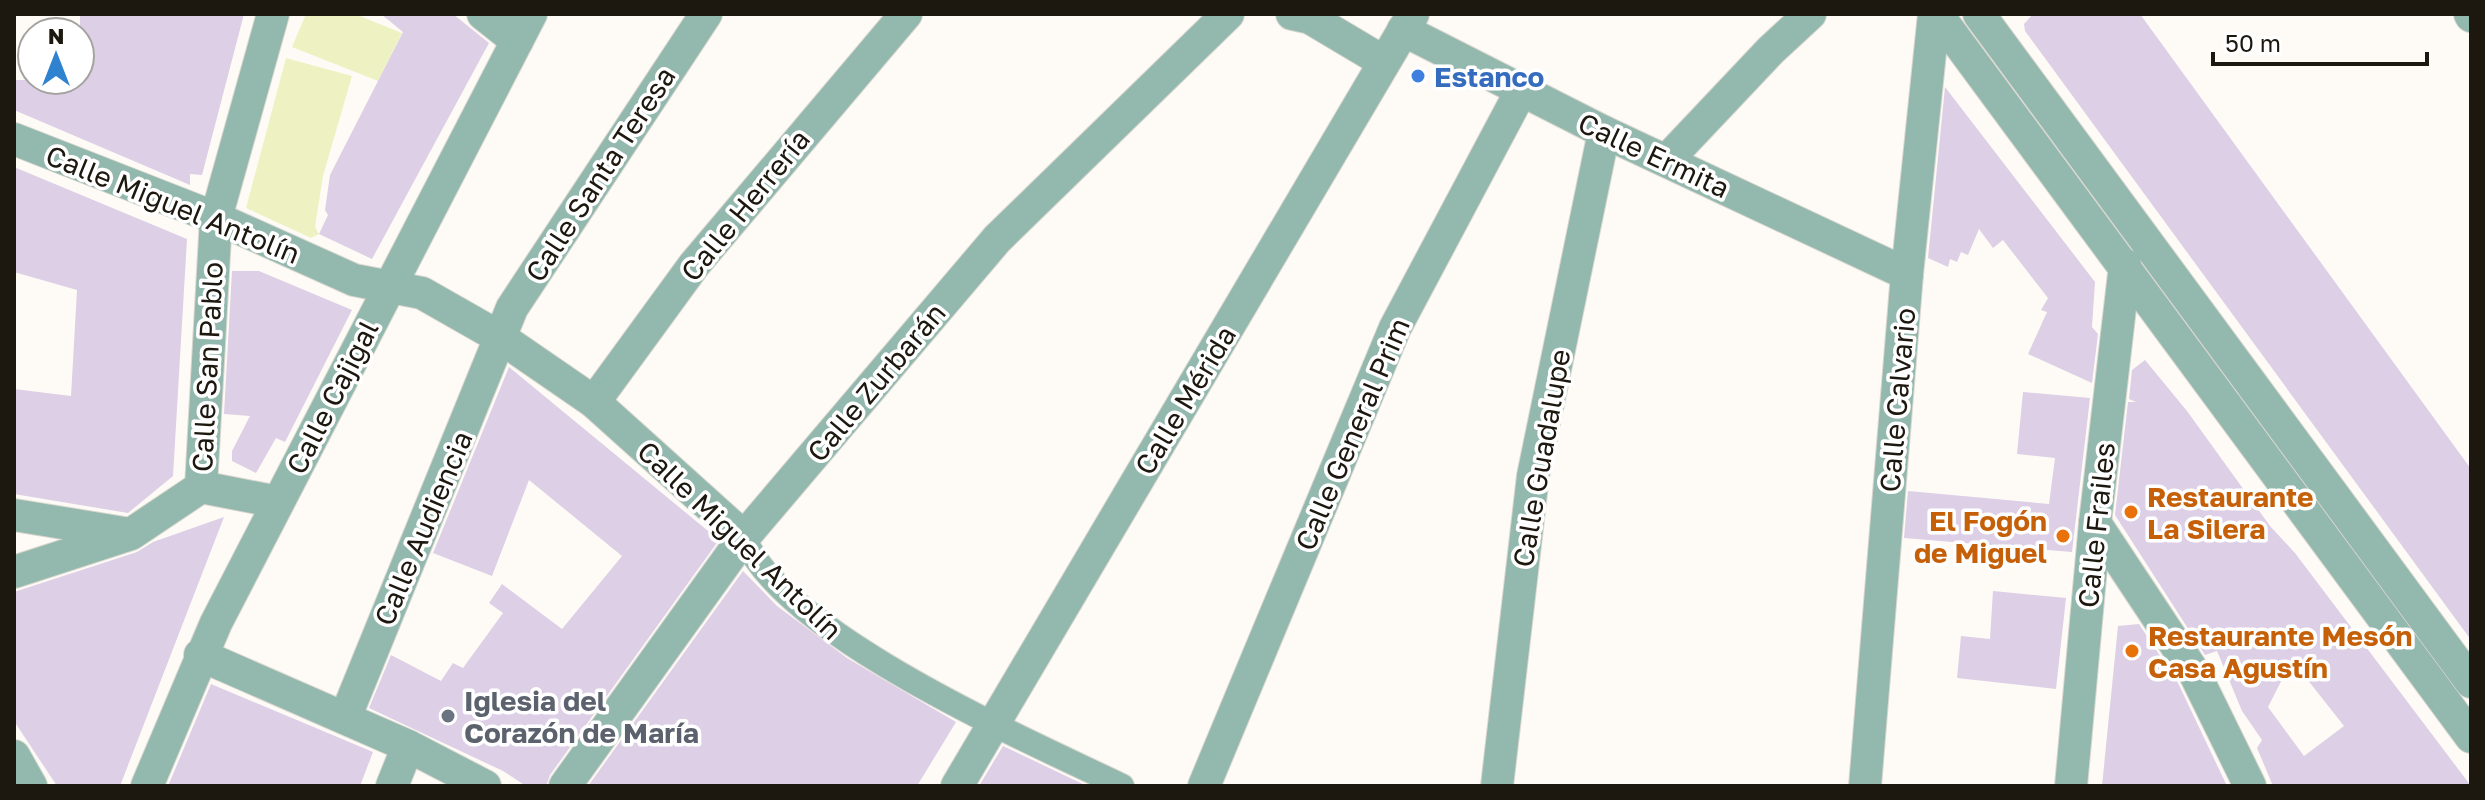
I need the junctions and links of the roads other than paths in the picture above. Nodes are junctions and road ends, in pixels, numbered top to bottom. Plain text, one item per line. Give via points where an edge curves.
1 (273, 14) edge
2 (483, 14) edge
3 (706, 14) edge
4 (906, 14) edge
5 (1228, 14) edge
6 (1810, 14) edge
7 (1936, 14) edge
8 (1303, 15) edge
9 (1987, 17) edge
10 (1408, 22) edge
11 (524, 27) edge
12 (1384, 62) junction
13 (1521, 91) junction
14 (1604, 132) junction
15 (14, 139) edge
16 (1667, 160) junction
17 (216, 218) junction
18 (2125, 265) junction
19 (1907, 274) junction
20 (389, 287) junction
21 (501, 338) junction
22 (594, 402) junction
23 (201, 487) junction
24 (278, 502) junction
25 (14, 515) edge
26 (2095, 523) junction
27 (131, 534) junction
28 (744, 537) junction
29 (14, 572) edge
30 (200, 655) junction
31 (2471, 682) edge
32 (345, 718) junction
33 (991, 723) junction
34 (2471, 737) edge
35 (408, 746) junction
36 (14, 756) edge
37 (31, 786) edge
38 (147, 786) edge
39 (392, 786) edge
40 (485, 786) edge
41 (565, 786) edge
42 (957, 786) edge
43 (1122, 786) edge
44 (1204, 786) edge
45 (1497, 786) edge
46 (1865, 786) edge
47 (2071, 786) edge
48 (2250, 786) edge

1 - 17 street, Calle San Pablo
2 - 11 street
3 - 21 street, Calle Santa Teresa via 512,308
4 - 22 street, Calle Herrería via 694,265
5 - 28 street, Calle Zurbarán via 997,239
6 - 16 street
7 - 18 street
7 - 19 street, Calle Calvario
8 - 12 street
9 - 31 street
10 - 12 street, Calle Mérida
10 - 13 street, Calle Ermita
11 - 20 street, Calle Cajigal
12 - 33 street, Calle Mérida
13 - 14 street, Calle Ermita
13 - 44 street, Calle General Prim via 1395,328
14 - 16 street, Calle Ermita
14 - 45 street, Calle Guadalupe via 1533,476
15 - 17 street, Calle Miguel Antolín
16 - 19 street, Calle Ermita
17 - 20 street, Calle Miguel Antolín via 354,280
17 - 23 street, Calle San Pablo
18 - 26 street, Calle Frailes
18 - 34 street
19 - 46 street, Calle Calvario
20 - 21 street, Calle Miguel Antolín via 422,293
20 - 24 street, Calle Cajigal
21 - 22 street, Calle Miguel Antolín
21 - 32 street, Calle Audiencia
22 - 28 street, Calle Miguel Antolín
23 - 24 street
23 - 27 street
24 - 30 street, Calle Cajigal
25 - 27 street
26 - 47 street, Calle Frailes
26 - 48 street via 2195,674
27 - 29 street
28 - 33 street, Calle Miguel Antolín via 753,558 833,635
28 - 41 street, Calle Zurbarán
30 - 32 street
30 - 38 street, Calle Cajigal
32 - 35 street
33 - 42 street, Calle Mérida
33 - 43 street, Calle Miguel Antolín
35 - 39 street
35 - 40 street
36 - 37 street

